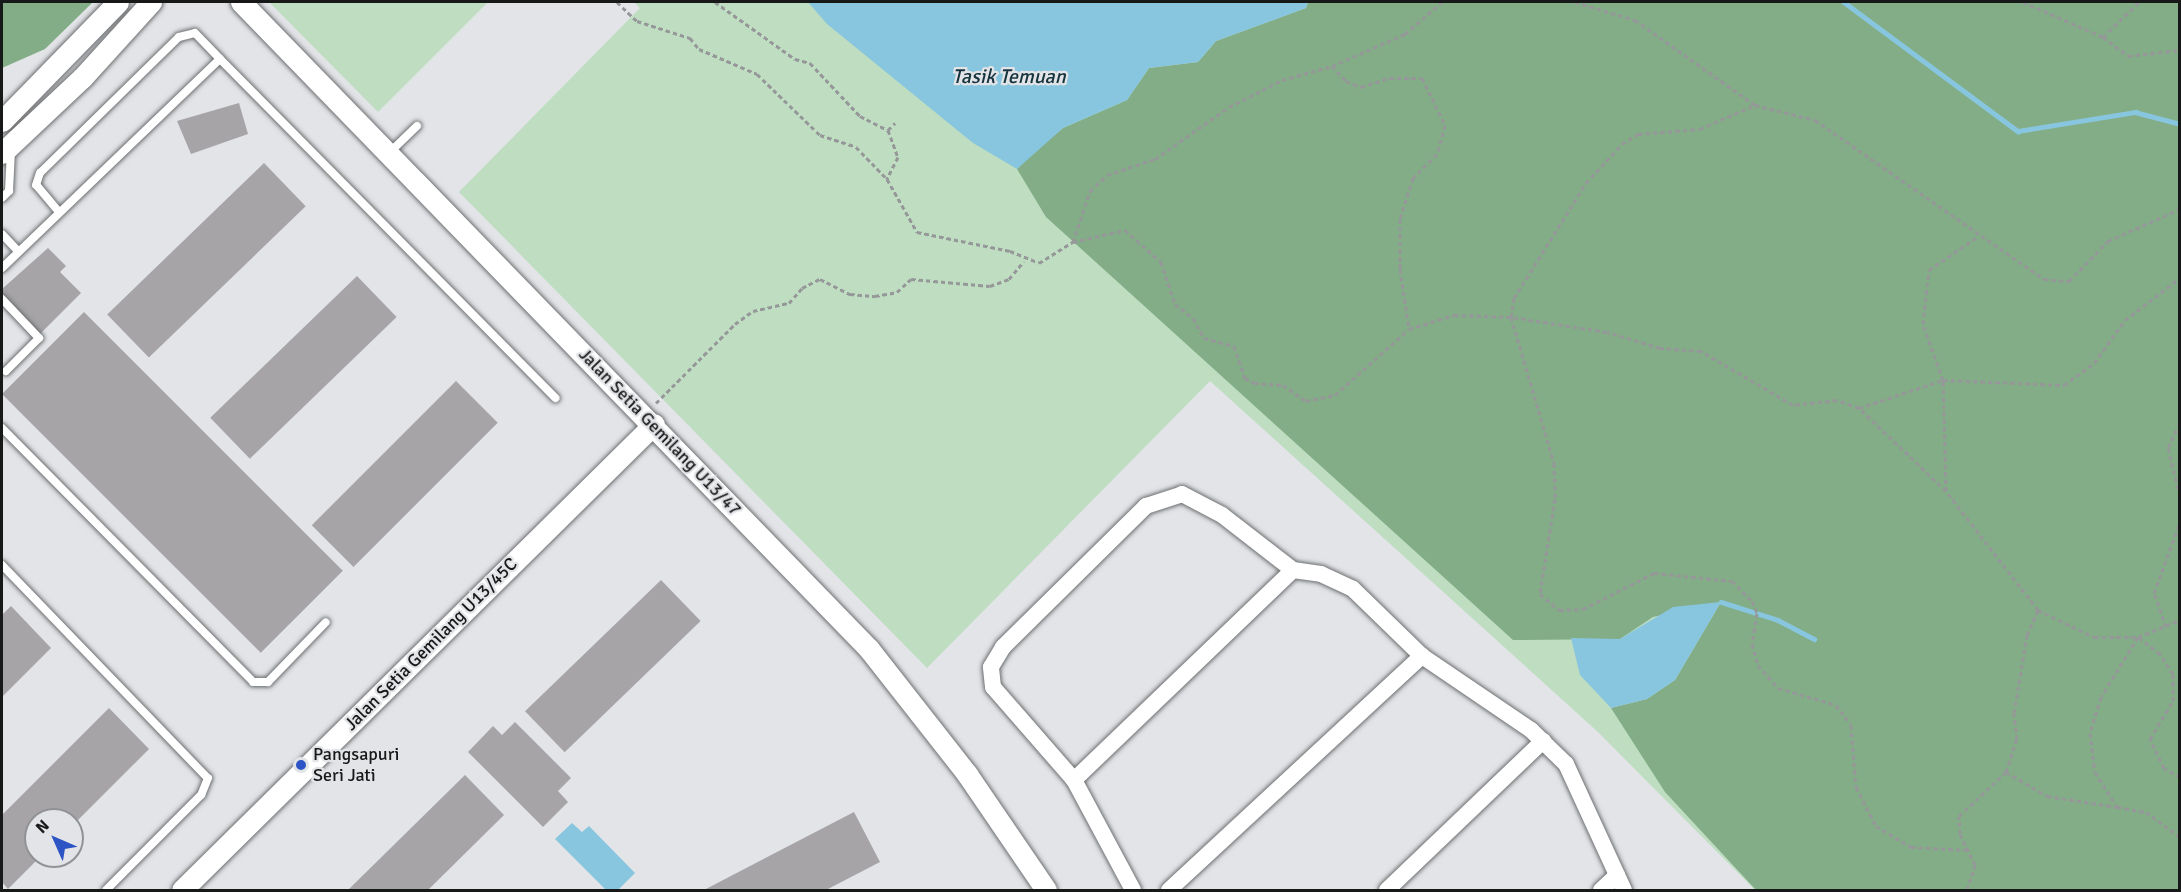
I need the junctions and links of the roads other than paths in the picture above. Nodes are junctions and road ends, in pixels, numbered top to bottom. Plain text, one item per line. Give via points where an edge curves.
1 (118, 2) edge
2 (151, 2) edge
3 (241, 2) edge
4 (220, 59) junction
5 (2, 121) edge
6 (417, 126) dead end
7 (6, 148) edge
8 (389, 153) junction
9 (2, 198) edge
10 (60, 212) junction
11 (2, 234) edge
12 (18, 251) junction
13 (2, 268) edge
14 (2, 299) edge
15 (3, 371) edge
16 (555, 398) dead end
17 (649, 419) junction
18 (2, 428) edge
19 (2, 565) edge
20 (1293, 570) junction
21 (326, 622) dead end
22 (1422, 656) junction
23 (1544, 741) junction
24 (1074, 780) junction
25 (1620, 883) edge
26 (106, 891) edge
27 (182, 891) edge
28 (1046, 891) edge
29 (1133, 891) edge
30 (1169, 891) edge
31 (1387, 891) edge
32 (1601, 891) edge

1 - 5 street
2 - 7 street via 82,78
3 - 8 street, Jalan Setia Gemilang U13/47
4 - 10 lane
4 - 10 lane via 195,33 179,37 40,173 36,185
4 - 16 lane
6 - 8 lane
7 - 9 lane via 10,186
8 - 17 street, Jalan Setia Gemilang U13/47
10 - 12 lane
11 - 12 lane
12 - 13 lane
14 - 15 lane via 39,338
17 - 27 street, Jalan Setia Gemilang U13/45C
17 - 28 street, Jalan Setia Gemilang U13/47 via 869,649 967,774
18 - 21 lane via 253,682 267,682
19 - 26 lane via 208,778 201,795
20 - 22 street via 1321,574 1353,590
20 - 24 street
20 - 24 street via 1200,501 1182,494 1146,506 1003,647 991,667 993,687
22 - 23 street
22 - 30 street
23 - 25 street via 1566,764
23 - 31 street
24 - 29 street
25 - 32 street

